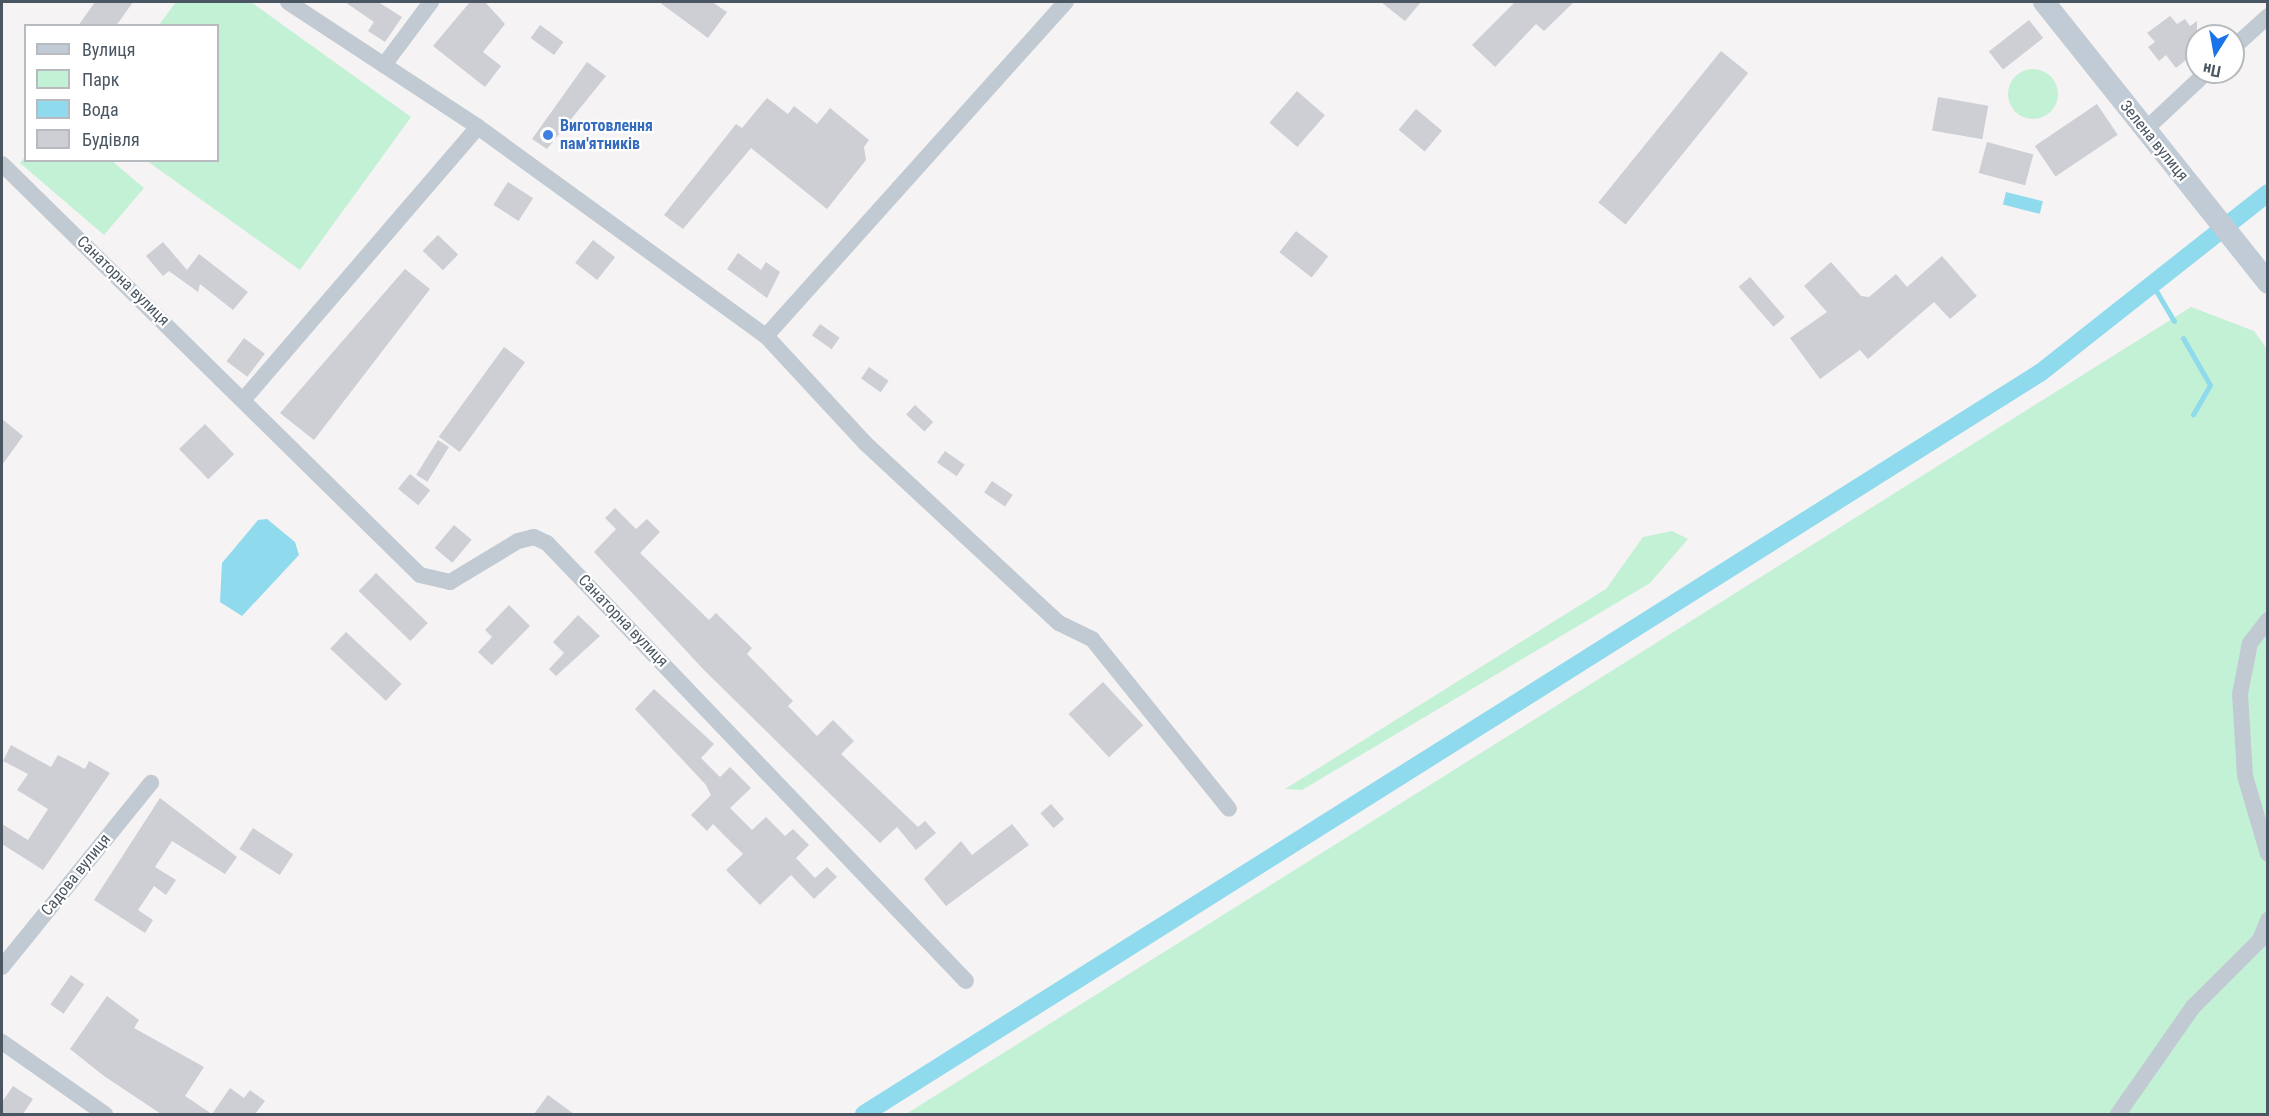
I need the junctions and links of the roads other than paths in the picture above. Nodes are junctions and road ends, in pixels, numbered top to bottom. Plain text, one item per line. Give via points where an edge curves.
1 (288, 2) edge
2 (431, 2) edge
3 (1066, 2) edge
4 (2044, 2) edge
5 (2268, 16) edge
6 (2245, 37) edge
7 (384, 65) junction
8 (2194, 84) edge
9 (478, 127) junction
10 (2145, 130) junction
11 (2, 164) edge
12 (2267, 280) edge
13 (766, 336) junction
14 (244, 399) junction
15 (2268, 620) edge
16 (151, 783) dead end
17 (1229, 809) dead end
18 (2268, 854) edge
19 (2268, 920) edge
20 (2, 967) edge
21 (966, 981) dead end
22 (2, 1042) edge
23 (105, 1114) edge
24 (2118, 1114) edge

1 - 7 street
2 - 7 street
3 - 13 street
4 - 10 street, Зелена вулиця
5 - 6 street
7 - 9 street
8 - 10 street
9 - 13 street
9 - 14 street
10 - 12 street, Зелена вулиця
11 - 14 street, Санаторна вулиця
13 - 17 street via 873,452 1059,622 1092,639
14 - 21 street, Санаторна вулиця via 420,575 450,582 518,541 534,537 547,543
15 - 18 street via 2250,643 2240,694 2245,776
16 - 20 street, Садова вулиця
19 - 24 street via 2260,940 2193,1007
22 - 23 street

